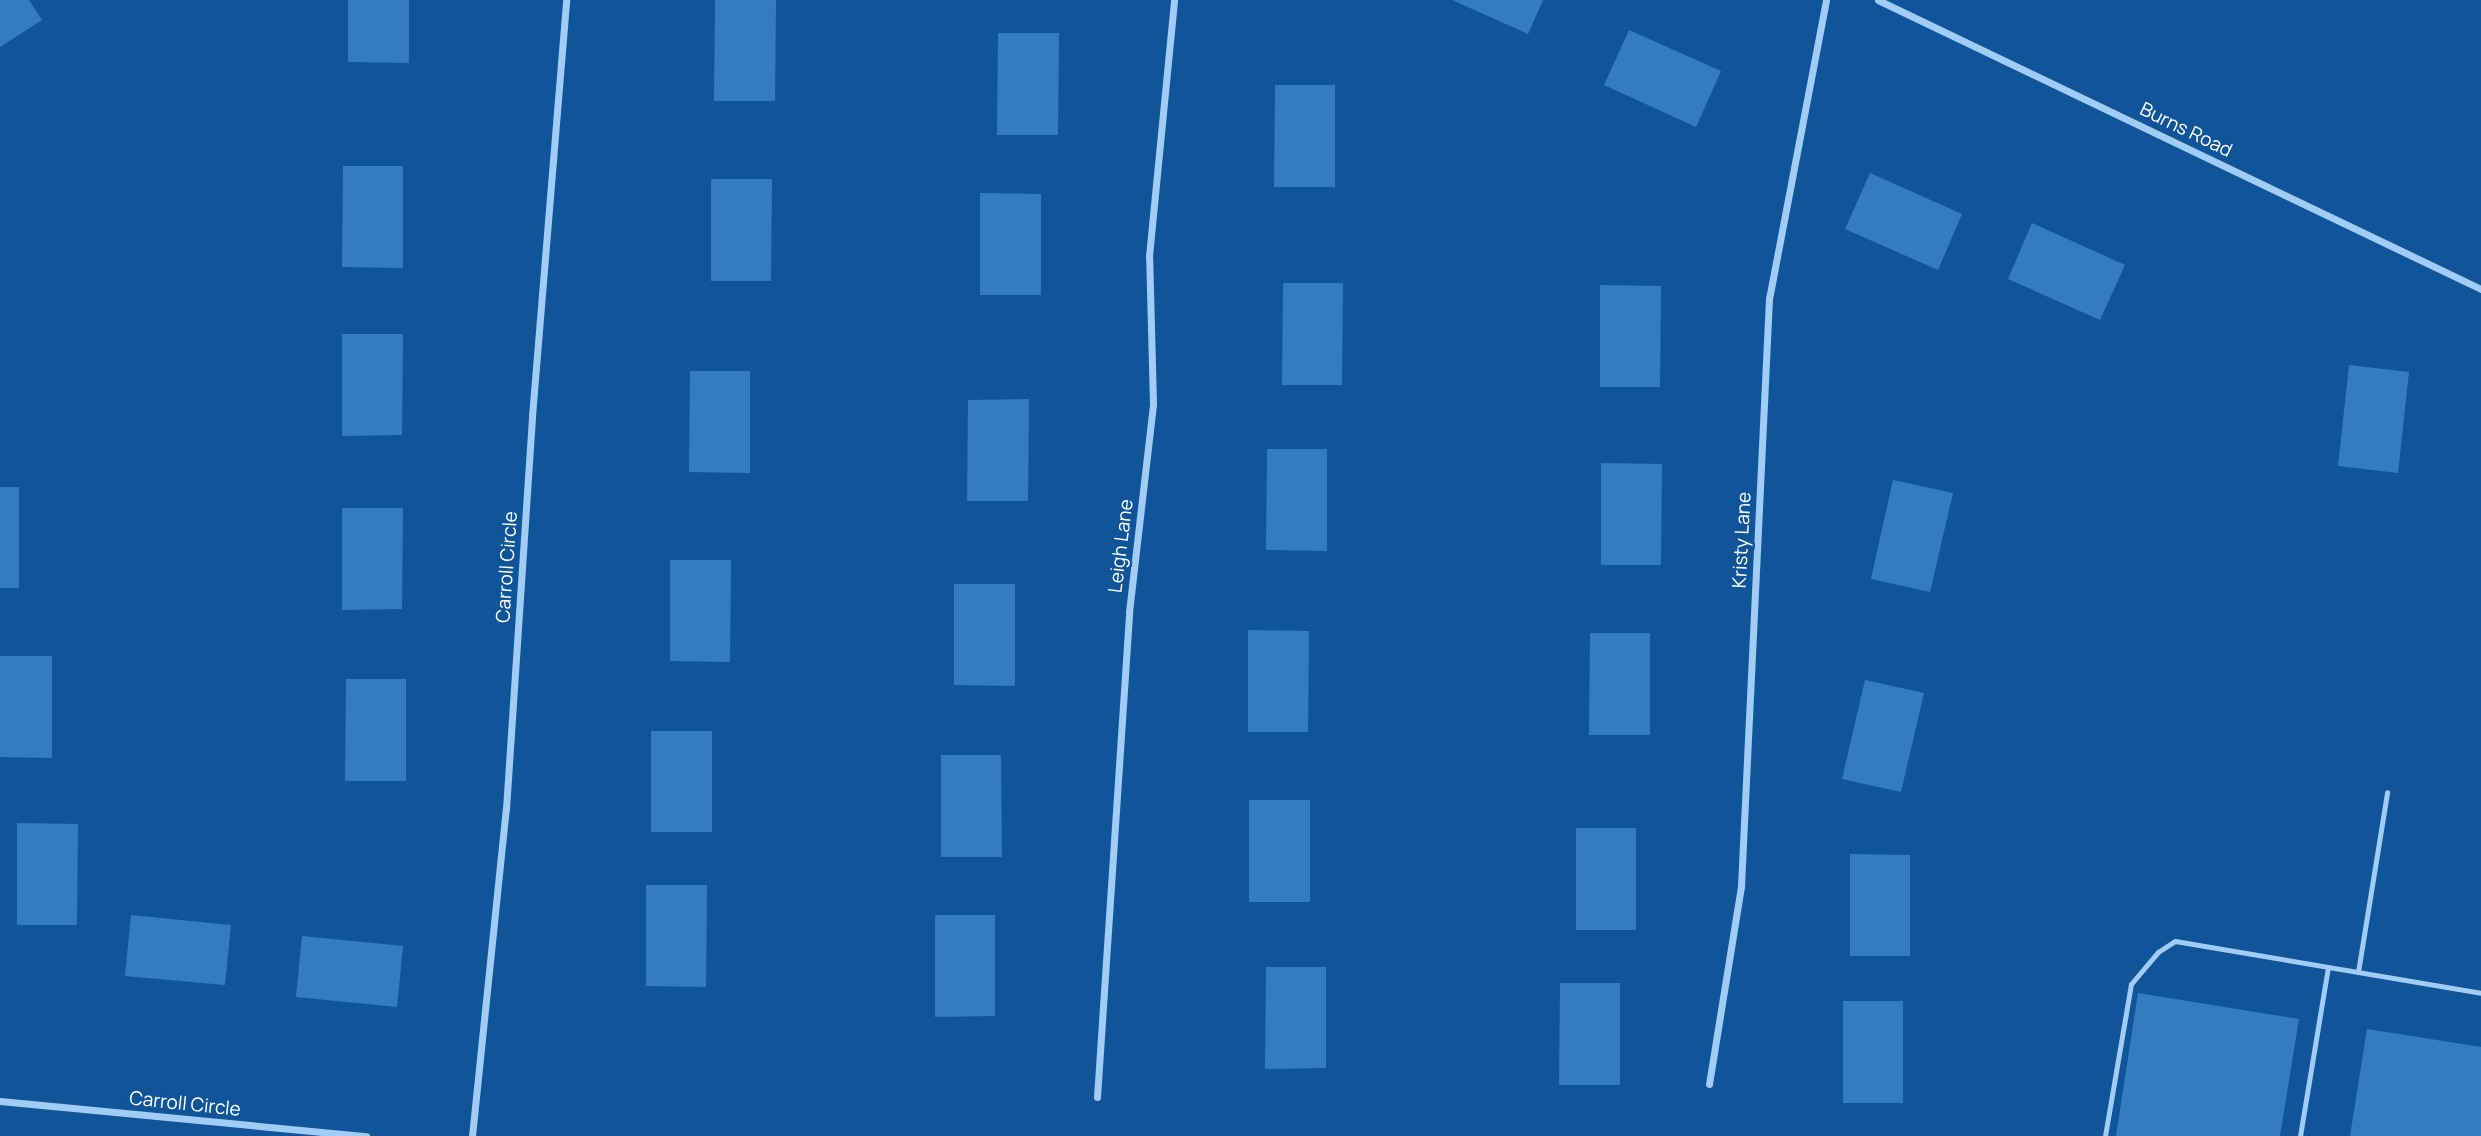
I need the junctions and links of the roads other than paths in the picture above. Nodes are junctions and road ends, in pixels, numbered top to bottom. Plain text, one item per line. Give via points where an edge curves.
1 (566, 0) edge
2 (1174, 0) edge
3 (1826, 0) edge
4 (1878, 0) edge
5 (2481, 289) edge
6 (2387, 792) dead end
7 (2328, 967) junction
8 (2358, 972) junction
9 (2481, 993) edge
10 (1709, 1084) dead end
11 (1097, 1097) dead end
12 (0, 1101) edge
13 (366, 1136) edge
14 (472, 1136) edge
15 (2105, 1136) edge
16 (2300, 1136) edge

1 - 14 street, Carroll Circle via 506,809
2 - 11 street, Leigh Lane via 1149,256 1153,404 1129,612
3 - 10 street, Kristy Lane via 1769,299 1741,886
4 - 5 street, Burns Road
6 - 8 lane
7 - 8 lane
7 - 15 lane via 2175,941 2158,952 2131,984
7 - 16 lane
8 - 9 lane
12 - 13 street, Carroll Circle

